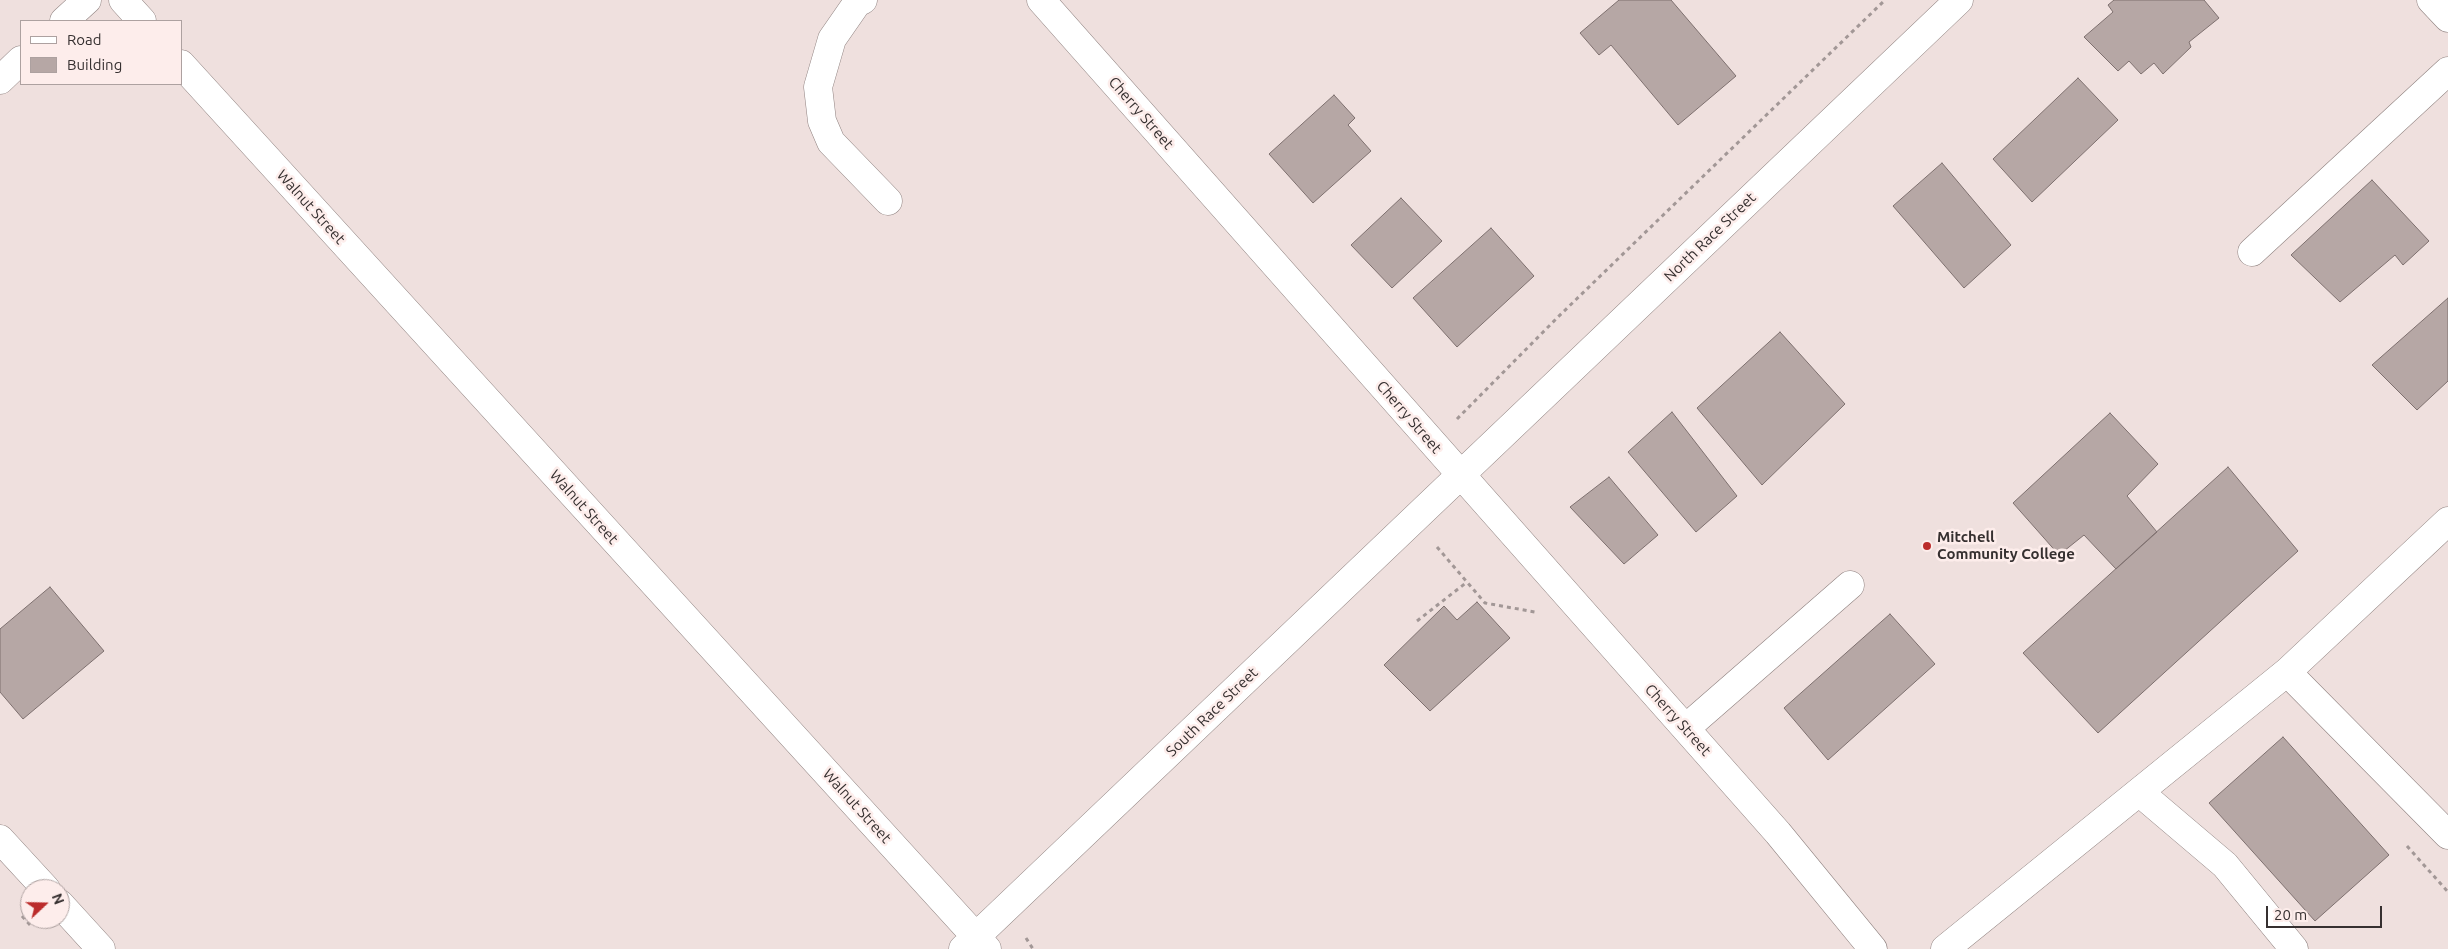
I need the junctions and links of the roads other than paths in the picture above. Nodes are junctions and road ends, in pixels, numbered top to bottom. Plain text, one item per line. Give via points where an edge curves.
1 (87, 0) edge
2 (123, 0) edge
3 (863, 0) edge
4 (1959, 0) edge
5 (2431, 0) edge
6 (1044, 1) edge
7 (2448, 18) edge
8 (65, 20) edge
9 (141, 20) edge
10 (20, 61) edge
11 (182, 65) edge
12 (2448, 71) edge
13 (0, 80) edge
14 (888, 201) dead end
15 (2252, 252) dead end
16 (1461, 475) junction
17 (2448, 521) edge
18 (1850, 585) dead end
19 (2287, 672) junction
20 (1686, 728) junction
21 (2139, 792) junction
22 (2448, 835) edge
23 (0, 838) edge
24 (37, 879) edge
25 (70, 915) edge
26 (976, 945) edge
27 (2286, 946) edge
28 (101, 949) edge
29 (1873, 949) edge
30 (1945, 949) edge

1 - 8 street
2 - 9 street
3 - 14 street via 857,3 832,39 818,87 822,120 831,142
4 - 16 street, North Race Street
5 - 7 street
6 - 16 street, Cherry Street
10 - 13 street
11 - 26 street, Walnut Street
12 - 15 street
16 - 20 street, Cherry Street
16 - 26 street, South Race Street
17 - 19 street
18 - 20 street
19 - 21 street
19 - 22 street
20 - 29 street, Cherry Street
21 - 27 street via 2225,864
21 - 30 street
23 - 24 street
25 - 28 street

